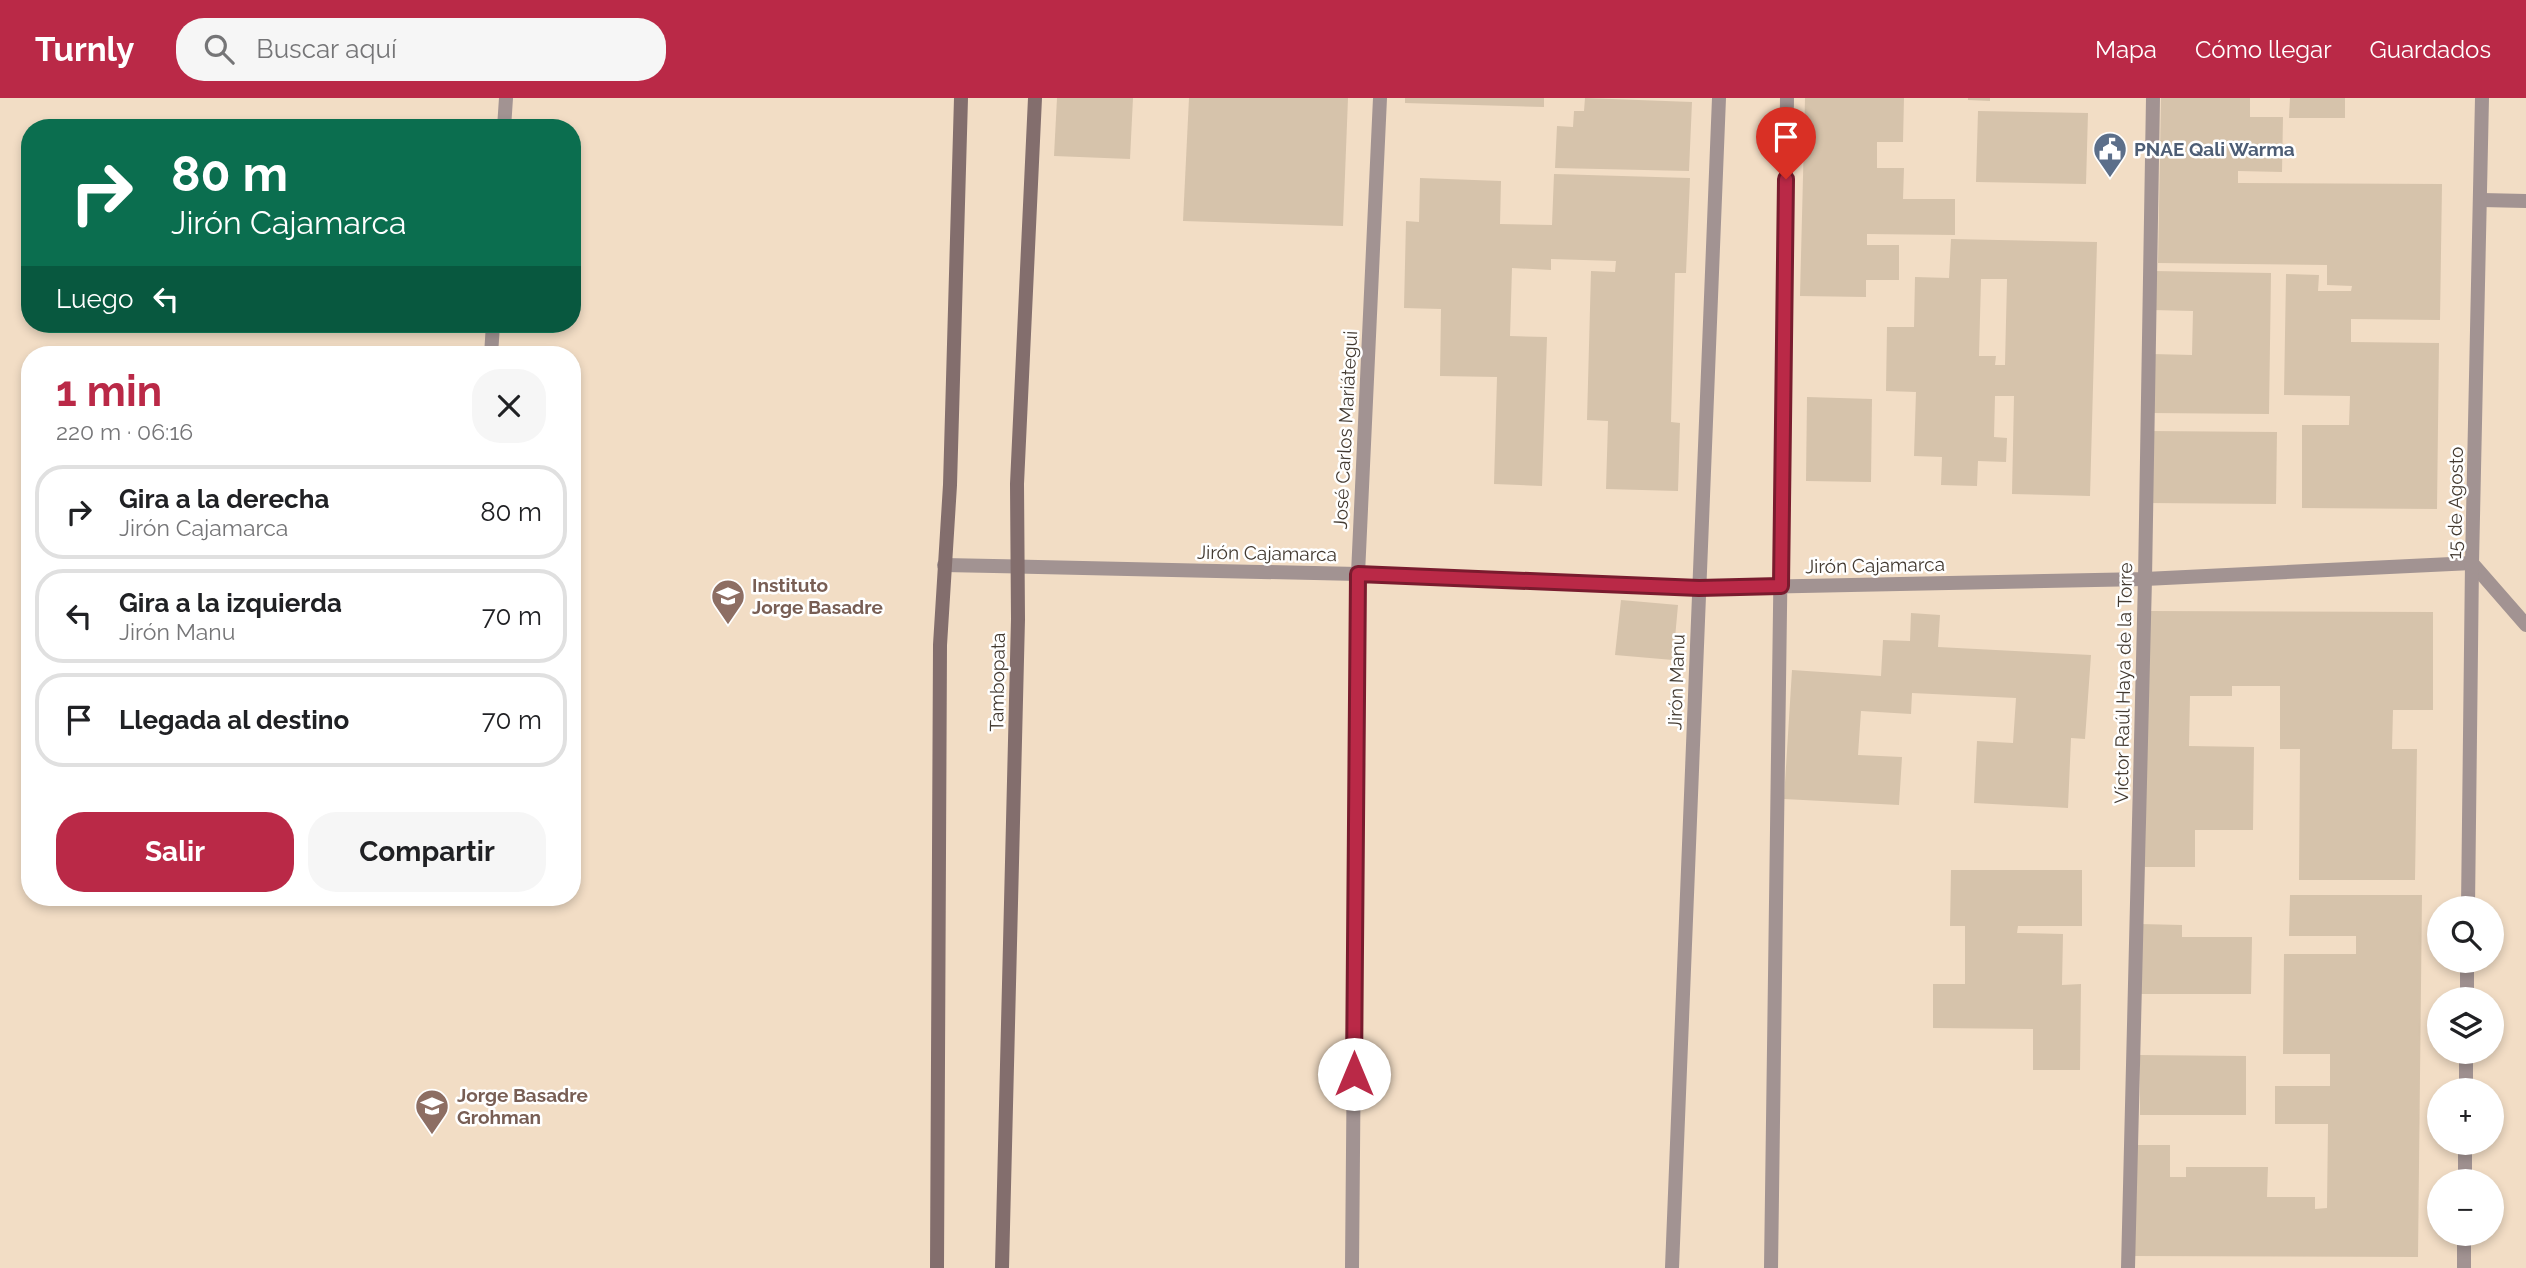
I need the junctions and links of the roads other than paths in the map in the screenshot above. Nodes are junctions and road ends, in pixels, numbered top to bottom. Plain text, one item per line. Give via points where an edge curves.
1 (506, 98) edge
2 (961, 98) edge
3 (1035, 98) edge
4 (1380, 98) edge
5 (1719, 98) edge
6 (1787, 98) edge
7 (2153, 98) edge
8 (2482, 98) edge
9 (505, 119) edge
10 (2482, 200) junction
11 (2526, 201) edge
12 (2472, 563) junction
13 (944, 565) junction
14 (1017, 566) junction
15 (1358, 574) junction
16 (2145, 579) junction
17 (1781, 586) junction
18 (1699, 588) junction
19 (2526, 625) edge
20 (2468, 896) edge
21 (2464, 1246) edge
22 (937, 1268) edge
23 (1002, 1268) edge
24 (1352, 1268) edge
25 (1672, 1268) edge
26 (1771, 1268) edge
27 (2128, 1268) edge
28 (2464, 1268) edge

1 - 9 street
2 - 13 main road
3 - 14 main road, Tambopata
4 - 15 street, José Carlos Mariátegui
5 - 18 street, Jirón Manu
6 - 17 street
7 - 16 street, Víctor Raúl Haya de la Torre
8 - 10 street, 15 de Agosto
10 - 11 street
10 - 12 street, 15 de Agosto
12 - 16 street, Jirón Cajamarca
12 - 19 street
12 - 20 street, 15 de Agosto
13 - 14 street, Jirón Cajamarca
13 - 22 main road
14 - 15 street, Jirón Cajamarca
14 - 23 main road, Tambopata
15 - 18 street, Jirón Cajamarca
15 - 24 street, José Carlos Mariátegui
16 - 17 street, Jirón Cajamarca
16 - 27 street, Víctor Raúl Haya de la Torre
17 - 18 street, Jirón Cajamarca
17 - 26 street
18 - 25 street, Jirón Manu
21 - 28 street

